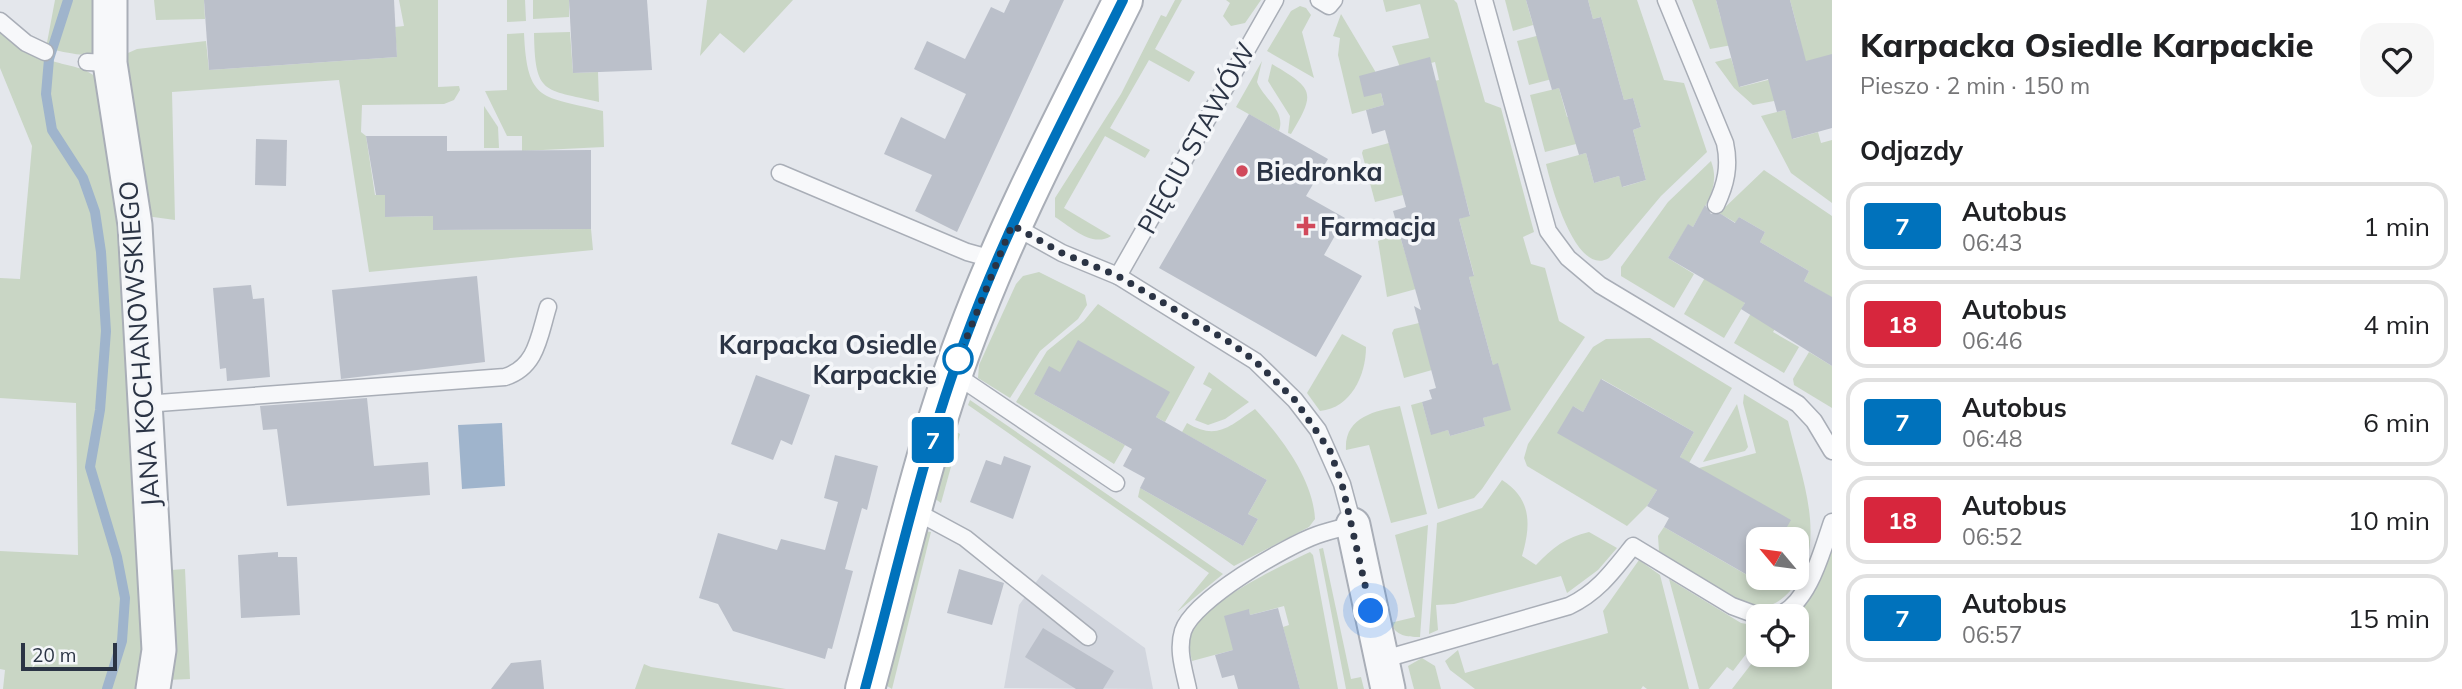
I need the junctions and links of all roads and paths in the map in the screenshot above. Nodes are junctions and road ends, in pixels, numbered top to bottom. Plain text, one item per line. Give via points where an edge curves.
1 (110, 0) edge
2 (1123, 0) edge
3 (1275, 0) edge
4 (1319, 0) edge
5 (1334, 0) edge
6 (1484, 0) edge
7 (1666, 0) edge
8 (0, 22) edge
9 (45, 52) dead end
10 (780, 173) dead end
11 (1716, 205) dead end
12 (1012, 225) junction
13 (996, 260) junction
14 (1118, 276) junction
15 (548, 307) dead end
16 (953, 373) junction
17 (145, 404) junction
18 (1832, 451) edge
19 (1116, 483) dead end
20 (913, 510) junction
21 (1832, 522) edge
22 (1353, 525) junction
23 (1792, 604) edge
24 (1746, 612) edge
25 (1088, 637) dead end
26 (1385, 675) edge
27 (153, 689) edge
28 (865, 689) edge
29 (1188, 689) edge

1 - 17 street, JANA KOCHANOWSKIEGO via 98,62 135,225
2 - 12 street
3 - 14 lane, PIĘCIU STAWÓW
4 - 5 lane via 1329,6
6 - 18 lane via 1542,212 1556,245 1600,285 1798,404
7 - 11 lane via 1729,159
8 - 9 lane
10 - 13 lane
12 - 13 street
12 - 14 lane via 1062,253
13 - 16 street
14 - 22 lane via 1231,343 1295,400 1330,451
15 - 17 lane via 530,363 505,377
16 - 19 lane
16 - 20 street
17 - 27 street, JANA KOCHANOWSKIEGO via 159,650
20 - 25 lane via 965,538
20 - 28 street
21 - 23 lane via 1804,589
22 - 26 street
22 - 29 lane via 1314,536 1236,580 1193,614 1181,642
24 - 26 lane via 1633,546 1589,596

